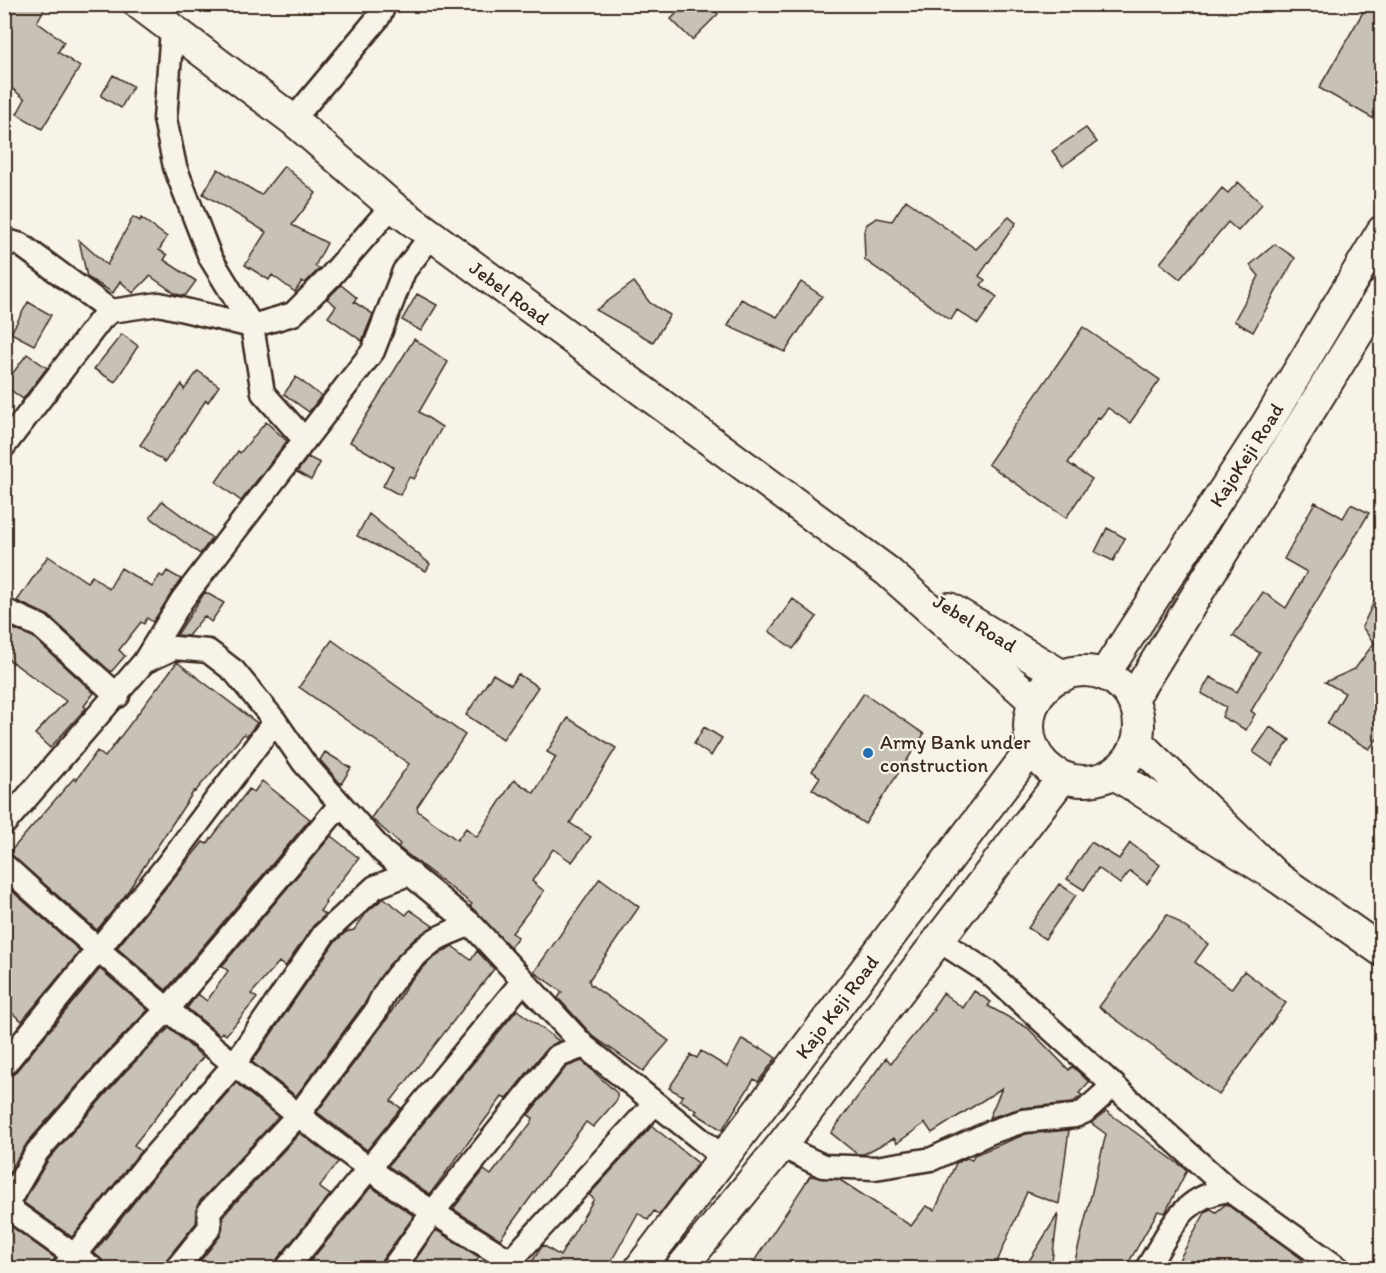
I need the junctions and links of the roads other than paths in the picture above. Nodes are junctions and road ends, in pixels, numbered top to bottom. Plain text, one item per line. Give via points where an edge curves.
1 (139, 4) edge
2 (385, 4) edge
3 (172, 30) junction
4 (293, 120) junction
5 (392, 206) junction
6 (1382, 231) edge
7 (432, 235) junction
8 (4, 240) edge
9 (1382, 294) edge
10 (111, 311) junction
11 (252, 326) junction
12 (304, 439) junction
13 (4, 446) edge
14 (887, 570) junction
15 (4, 610) edge
16 (144, 662) junction
17 (1104, 675) junction
18 (1063, 676) junction
19 (118, 696) junction
20 (1132, 700) junction
21 (1035, 702) junction
22 (274, 721) junction
23 (1137, 742) junction
24 (1033, 747) junction
25 (1113, 773) junction
26 (1063, 777) junction
27 (340, 805) junction
28 (4, 824) edge
29 (4, 865) edge
30 (411, 873) junction
31 (1276, 877) junction
32 (471, 924) junction
33 (938, 940) junction
34 (97, 950) junction
35 (1382, 951) edge
36 (523, 981) junction
37 (167, 1010) junction
38 (584, 1046) junction
39 (4, 1065) edge
40 (234, 1066) junction
41 (1114, 1085) junction
42 (655, 1103) junction
43 (300, 1114) junction
44 (781, 1146) junction
45 (724, 1158) junction
46 (368, 1168) junction
47 (1229, 1190) junction
48 (5, 1207) edge
49 (433, 1212) junction
50 (77, 1265) edge
51 (508, 1265) edge
52 (690, 1266) edge
53 (177, 1269) edge
54 (287, 1269) edge
55 (393, 1269) edge
56 (640, 1269) edge
57 (1147, 1269) edge
58 (1338, 1269) edge

1 - 3 main road, Jebel Road
2 - 4 street via 378,18
3 - 4 main road, Jebel Road
3 - 11 street via 165,119 175,167 210,257
4 - 5 main road, Jebel Road
5 - 7 main road, Jebel Road
5 - 11 street via 293,314
6 - 17 main road, KajoKeji Road via 1266,425
7 - 12 street via 404,271 373,351
7 - 14 main road, Jebel Road
8 - 10 street via 21,245
9 - 20 main road, KajoKeji Road
10 - 11 street via 159,304
10 - 13 street
11 - 12 street via 263,393
12 - 16 street via 182,600
14 - 18 main road, Jebel Road
14 - 21 main road, Jebel Road
15 - 19 street via 40,626
16 - 19 street
16 - 22 street via 174,648 208,651 234,671
17 - 18 main road via 1076,672
17 - 20 main road via 1125,689
18 - 21 main road via 1052,682
19 - 28 street
20 - 23 main road via 1137,713
21 - 24 main road via 1029,724
22 - 27 street
22 - 34 street via 168,865
23 - 25 main road via 1123,765
23 - 31 main road
24 - 26 main road via 1040,759
24 - 45 main road, Kajo Keji Road
25 - 26 main road via 1088,781
25 - 31 main road
26 - 33 main road, Kajo Keji Road
27 - 30 street via 383,852
27 - 37 street
29 - 34 street
30 - 32 street
30 - 40 street via 375,886 324,934
31 - 35 main road
32 - 36 street
32 - 43 street via 433,941 399,973 382,994 376,1011
33 - 41 street via 988,972
33 - 44 main road, Kajo Keji Road
34 - 37 street
34 - 39 street
36 - 38 street
36 - 46 street
37 - 40 street
37 - 48 street via 37,1152
38 - 42 street
38 - 49 street via 558,1056
40 - 43 street
40 - 50 street via 148,1164
41 - 44 street via 1075,1116 1023,1121 932,1159 875,1168 823,1166
41 - 47 street
42 - 45 street
42 - 51 street
43 - 46 street
43 - 53 street via 209,1211 210,1227
44 - 52 main road, Kajo Keji Road
45 - 56 main road, Kajo Keji Road
46 - 49 street
46 - 54 street
47 - 57 street via 1208,1193 1190,1204
47 - 58 street
48 - 50 street
49 - 51 street
49 - 55 street

